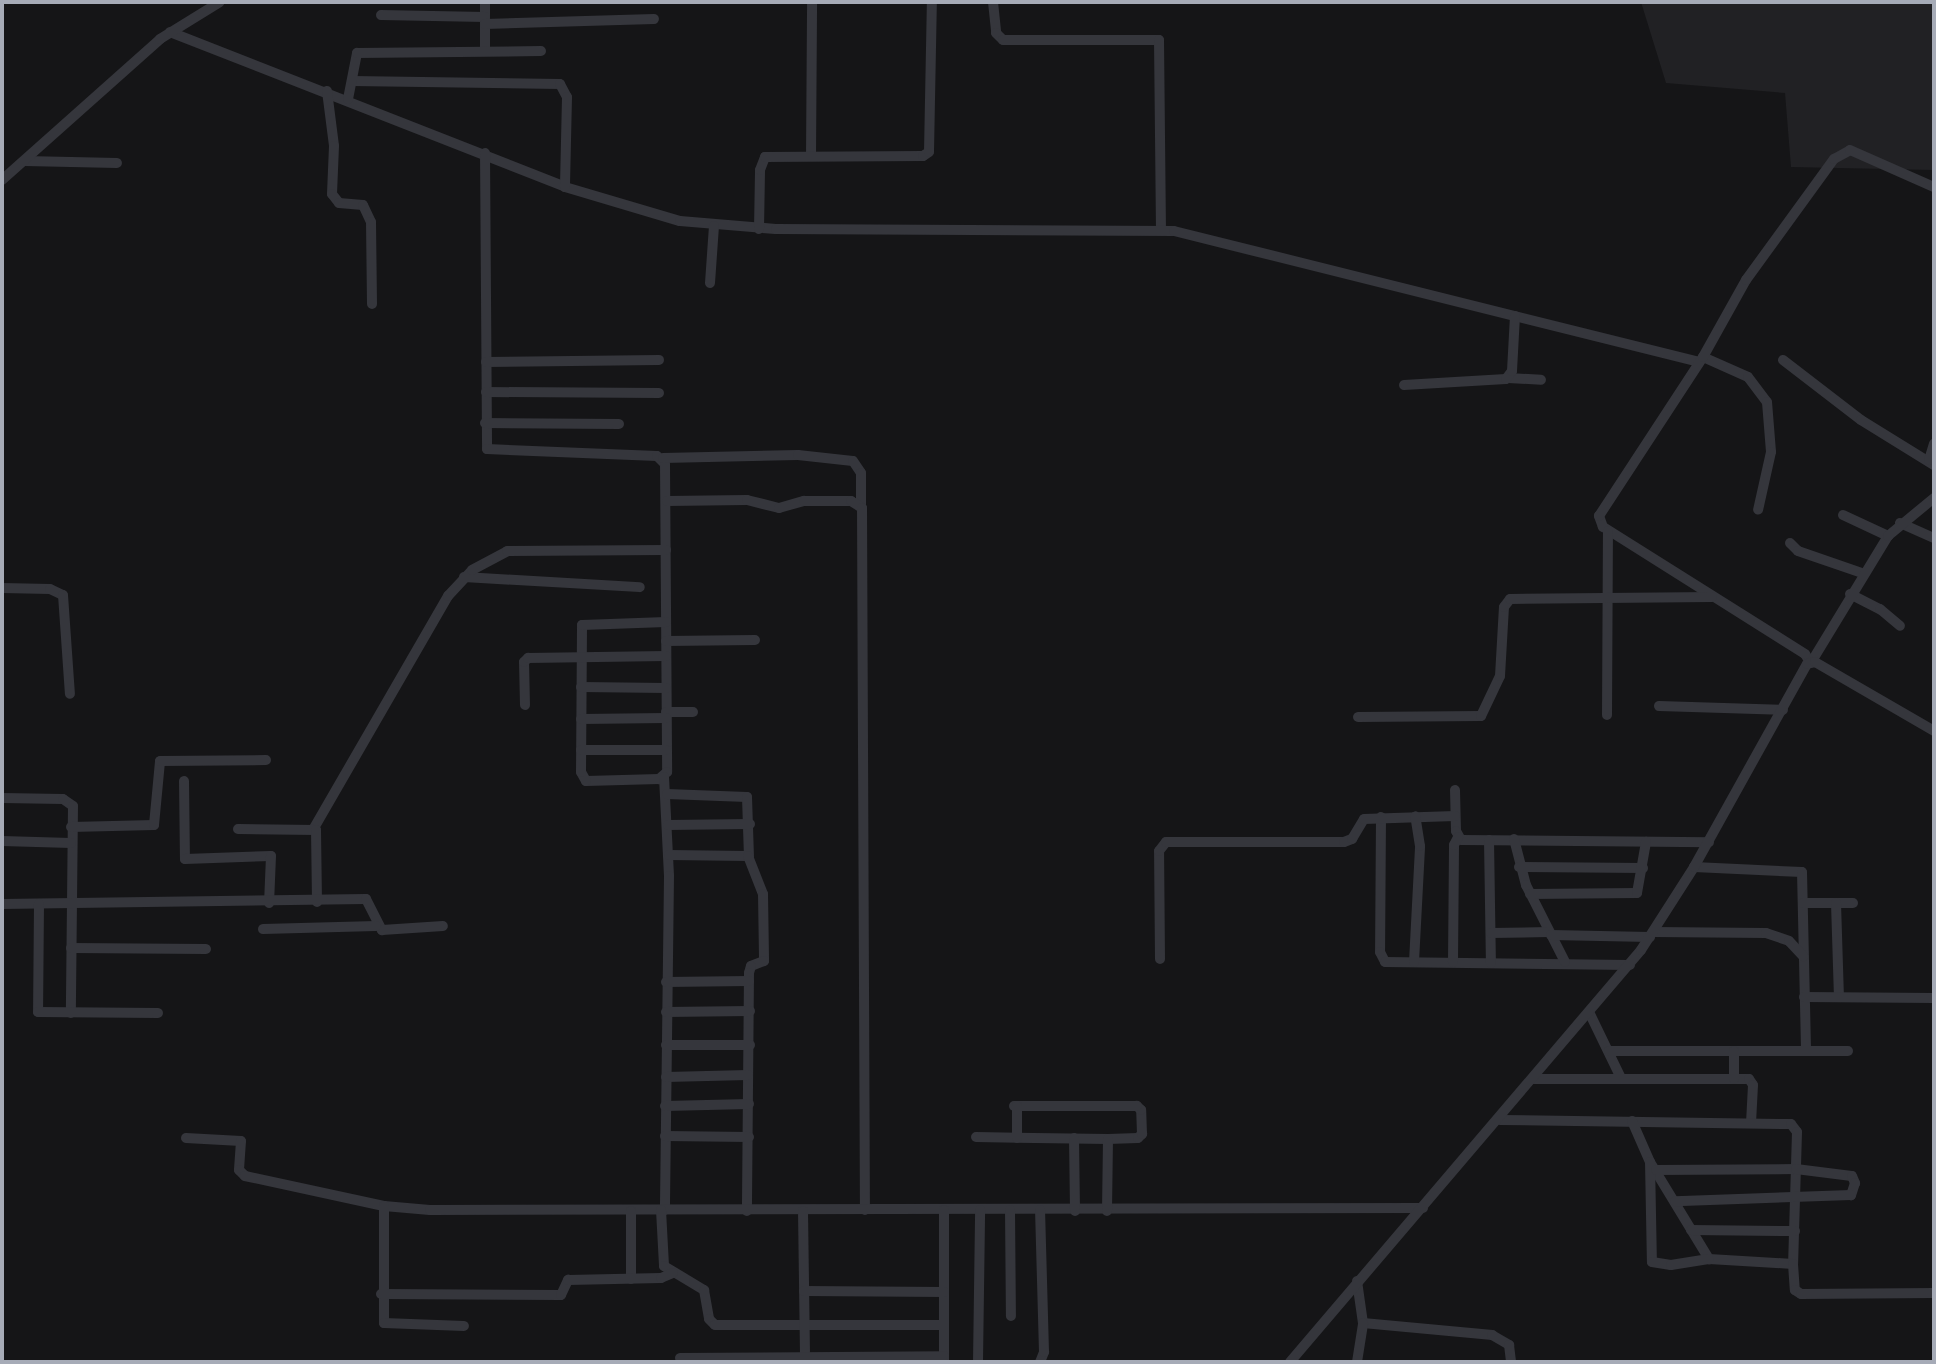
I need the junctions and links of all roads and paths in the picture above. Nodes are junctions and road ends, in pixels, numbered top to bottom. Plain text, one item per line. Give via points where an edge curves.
1 (220, 2) edge
2 (485, 2) edge
3 (812, 2) edge
4 (932, 2) edge
5 (993, 2) edge
6 (381, 15) dead end
7 (654, 19) dead end
8 (485, 20) junction
9 (170, 32) junction
10 (485, 51) junction
11 (541, 51) dead end
12 (352, 81) junction
13 (327, 91) junction
14 (348, 99) junction
15 (485, 153) junction
16 (811, 156) junction
17 (25, 161) junction
18 (117, 163) dead end
19 (2, 180) edge
20 (565, 187) junction
21 (1934, 187) edge
22 (714, 226) junction
23 (759, 229) junction
24 (1161, 229) junction
25 (710, 283) dead end
26 (372, 304) dead end
27 (1515, 316) junction
28 (659, 360) dead end
29 (1701, 360) junction
30 (1783, 360) dead end
31 (486, 362) junction
32 (1508, 378) junction
33 (1541, 380) dead end
34 (1404, 385) dead end
35 (486, 392) junction
36 (659, 393) dead end
37 (485, 424) junction
38 (619, 424) dead end
39 (1934, 444) edge
40 (663, 458) junction
41 (1932, 463) edge
42 (1934, 498) edge
43 (667, 501) junction
44 (861, 505) junction
45 (1758, 510) dead end
46 (1843, 515) dead end
47 (1900, 523) junction
48 (1608, 531) junction
49 (1888, 536) junction
50 (1934, 538) edge
51 (1790, 543) dead end
52 (666, 550) junction
53 (1861, 573) junction
54 (464, 577) junction
55 (640, 587) dead end
56 (2, 588) edge
57 (1850, 594) junction
58 (1712, 597) junction
59 (1607, 598) junction
60 (666, 622) junction
61 (1900, 626) dead end
62 (755, 640) dead end
63 (666, 641) junction
64 (581, 656) junction
65 (666, 656) junction
66 (1811, 662) junction
67 (581, 687) junction
68 (666, 688) junction
69 (69, 694) dead end
70 (525, 705) dead end
71 (1659, 706) dead end
72 (1783, 710) junction
73 (693, 712) dead end
74 (666, 715) junction
75 (1607, 715) dead end
76 (1358, 717) dead end
77 (581, 719) junction
78 (1934, 731) edge
79 (580, 750) junction
80 (666, 750) junction
81 (266, 760) dead end
82 (664, 777) junction
83 (184, 782) dead end
84 (1455, 790) dead end
85 (667, 794) junction
86 (2, 798) edge
87 (1415, 816) junction
88 (1455, 816) junction
89 (1381, 817) junction
90 (750, 824) junction
91 (668, 825) junction
92 (71, 827) junction
93 (314, 828) junction
94 (238, 829) dead end
95 (1458, 837) junction
96 (1514, 839) junction
97 (2, 841) edge
98 (1489, 841) junction
99 (1646, 842) junction
100 (1709, 842) junction
101 (71, 843) junction
102 (669, 855) junction
103 (749, 857) junction
104 (1519, 867) junction
105 (1694, 867) junction
106 (1643, 869) junction
107 (1530, 894) junction
108 (317, 902) junction
109 (269, 903) junction
110 (1803, 903) junction
111 (1836, 903) junction
112 (1853, 903) dead end
113 (2, 904) edge
114 (39, 904) junction
115 (69, 904) junction
116 (376, 926) junction
117 (443, 926) dead end
118 (263, 929) dead end
119 (1491, 933) junction
120 (1550, 933) junction
121 (1652, 934) junction
122 (71, 948) junction
123 (206, 949) dead end
124 (1803, 956) junction
125 (1160, 959) dead end
126 (1414, 962) junction
127 (1453, 962) junction
128 (1565, 962) junction
129 (1491, 963) junction
130 (1630, 965) junction
131 (749, 981) junction
132 (666, 982) junction
133 (1804, 997) junction
134 (1839, 997) junction
135 (1934, 998) edge
136 (750, 1011) junction
137 (666, 1012) junction
138 (71, 1013) junction
139 (158, 1013) dead end
140 (1590, 1014) junction
141 (666, 1045) junction
142 (750, 1045) junction
143 (1609, 1051) junction
144 (1734, 1051) junction
145 (1848, 1051) dead end
146 (1806, 1052) junction
147 (748, 1075) junction
148 (666, 1077) junction
149 (1621, 1078) junction
150 (1532, 1079) junction
151 (1734, 1079) junction
152 (748, 1104) junction
153 (665, 1106) junction
154 (1500, 1120) junction
155 (1632, 1121) junction
156 (1751, 1122) junction
157 (664, 1136) junction
158 (749, 1137) junction
159 (976, 1137) dead end
160 (186, 1138) dead end
161 (1017, 1138) junction
162 (1074, 1138) junction
163 (1108, 1139) junction
164 (1653, 1166) junction
165 (1796, 1169) junction
166 (1795, 1198) junction
167 (1675, 1201) junction
168 (384, 1206) junction
169 (1423, 1208) junction
170 (663, 1210) junction
171 (865, 1210) junction
172 (944, 1210) junction
173 (980, 1210) junction
174 (1010, 1210) junction
175 (1041, 1210) junction
176 (631, 1211) junction
177 (747, 1211) junction
178 (803, 1211) junction
179 (1075, 1211) junction
180 (1107, 1211) junction
181 (1691, 1230) junction
182 (1795, 1231) junction
183 (1709, 1259) junction
184 (1793, 1264) junction
185 (673, 1273) junction
186 (631, 1279) junction
187 (1357, 1282) junction
188 (804, 1291) junction
189 (944, 1292) junction
190 (1934, 1293) edge
191 (382, 1294) junction
192 (1011, 1317) dead end
193 (1363, 1323) junction
194 (944, 1325) junction
195 (464, 1326) dead end
196 (804, 1326) junction
197 (681, 1358) dead end
198 (944, 1359) edge
199 (805, 1361) edge
200 (978, 1362) edge
201 (1040, 1362) edge
202 (1290, 1362) edge
203 (1357, 1362) edge
204 (1511, 1362) edge

1 - 9 street
2 - 8 street
3 - 16 street
4 - 16 street via 929,152 923,156
5 - 24 street via 996,33 1003,40 1158,40
6 - 8 street
7 - 8 street
8 - 10 street
9 - 13 street
9 - 17 street
10 - 11 street
10 - 12 street via 357,52
12 - 14 street
12 - 20 street via 556,82 566,97
13 - 14 street
13 - 26 street via 334,146 332,194 338,203 363,205 371,222
14 - 15 street
15 - 20 street
15 - 31 street
16 - 23 street via 762,160
17 - 18 street
17 - 19 street
20 - 22 street via 680,222
21 - 29 street via 1850,150 1840,153 1755,267
22 - 23 street
22 - 25 street
23 - 24 street
24 - 27 street
27 - 29 street
27 - 32 street
28 - 31 street
29 - 45 street via 1748,377 1767,402 1771,452
29 - 48 street via 1605,504 1598,519
30 - 41 street via 1861,420
31 - 35 street
32 - 33 street
32 - 34 street
35 - 36 street
35 - 37 street
37 - 38 street
37 - 40 street via 486,446 494,451
39 - 41 street
40 - 43 street
40 - 44 street via 798,455 853,461 861,473
42 - 47 street
43 - 44 street via 747,500 779,508 810,501
43 - 52 street
44 - 171 street via 866,527 862,732
46 - 49 street
47 - 49 street
47 - 50 street
48 - 58 street
48 - 59 street
49 - 53 street
51 - 53 street via 1798,551
52 - 54 street via 507,551
52 - 60 street
53 - 57 street
54 - 55 street
54 - 93 street
56 - 69 street via 50,589 63,595
57 - 61 street via 1880,609
57 - 66 street
58 - 59 street
58 - 66 street
59 - 75 street
59 - 76 street via 1507,601 1500,676 1481,716
60 - 63 street
60 - 64 street via 585,624
62 - 63 street
63 - 65 street
64 - 65 street
64 - 67 street
64 - 70 street via 526,659
65 - 68 street
66 - 72 street
66 - 78 street
67 - 68 street
67 - 77 street
68 - 74 street
71 - 72 street
72 - 100 street
73 - 74 street
74 - 77 street
74 - 80 street
77 - 79 street
79 - 80 street
79 - 82 street via 586,781
80 - 82 street
81 - 92 street via 160,761 155,825
82 - 85 street
83 - 109 street via 185,859 271,856
84 - 88 street
85 - 90 street via 746,796
85 - 91 street
86 - 92 street via 67,799 73,806
87 - 88 street
87 - 89 street
87 - 126 street via 1420,846
88 - 95 street
89 - 125 street via 1361,820 1347,841 1163,844
89 - 126 street via 1380,955 1385,962
90 - 91 street
90 - 103 street
91 - 102 street
92 - 101 street
93 - 94 street
93 - 108 street via 318,834
95 - 98 street
95 - 127 street via 1454,845
96 - 98 street
96 - 99 street
96 - 104 street
97 - 101 street
98 - 119 street
99 - 100 street
99 - 106 street
100 - 105 street
101 - 115 street
102 - 103 street
102 - 132 street
103 - 131 street via 763,898 764,958 751,966
104 - 106 street
104 - 107 street
105 - 110 street via 1800,871
105 - 121 street
106 - 107 street via 1641,890 1635,894
107 - 120 street
108 - 109 street
108 - 116 street via 366,900
109 - 115 street
110 - 111 street
110 - 124 street
111 - 112 street
111 - 134 street
113 - 114 street
114 - 115 street
114 - 138 street via 35,1009
115 - 122 street
116 - 117 street via 387,930
116 - 118 street
119 - 120 street
119 - 129 street
120 - 121 street
120 - 128 street
121 - 124 street via 1766,933 1788,941
121 - 130 street
122 - 123 street
122 - 138 street
124 - 133 street
126 - 127 street
127 - 129 street
128 - 129 street
128 - 130 street
130 - 140 street
131 - 132 street
131 - 136 street
132 - 137 street
133 - 134 street
133 - 146 street
134 - 135 street
136 - 137 street
136 - 142 street
137 - 141 street
138 - 139 street
140 - 143 street
140 - 150 street
141 - 142 street
141 - 148 street
142 - 147 street
143 - 144 street
143 - 149 street
144 - 146 street
144 - 151 street
145 - 146 street
147 - 148 street
147 - 152 street
148 - 153 street
149 - 150 street
149 - 151 street
150 - 154 street
151 - 156 street via 1753,1082
152 - 153 street
152 - 158 street
153 - 157 street
154 - 155 street
154 - 169 street
155 - 156 street
155 - 164 street
156 - 165 street via 1794,1126
157 - 158 street
157 - 170 street
158 - 177 street
159 - 161 street
160 - 168 street via 241,1141 239,1170 245,1176
161 - 162 street
161 - 163 street via 1016,1106 1139,1107 1140,1137
162 - 163 street
162 - 179 street
163 - 180 street
164 - 165 street
164 - 167 street
164 - 183 street via 1651,1262 1671,1265
165 - 166 street
165 - 166 street via 1852,1176 1855,1183 1851,1195
166 - 167 street
166 - 182 street
167 - 181 street
168 - 176 street
168 - 191 street
169 - 180 street
169 - 187 street
170 - 176 street
170 - 177 street
170 - 185 street via 662,1261
171 - 172 street
171 - 178 street
172 - 173 street
172 - 189 street
173 - 174 street
173 - 200 street
174 - 175 street
174 - 192 street
175 - 179 street
175 - 201 street via 1044,1352
176 - 186 street
177 - 178 street
178 - 188 street
179 - 180 street
181 - 182 street
181 - 183 street
182 - 184 street
183 - 184 street
184 - 190 street via 1798,1293
185 - 186 street
185 - 196 street via 704,1290 709,1319 715,1325
186 - 191 street via 568,1280 565,1294 559,1295
187 - 193 street
187 - 202 street
188 - 189 street
188 - 196 street
189 - 194 street
191 - 195 street via 387,1325
193 - 203 street
193 - 204 street via 1492,1335 1509,1345
194 - 196 street
194 - 198 street
196 - 199 street
197 - 199 street
198 - 199 street

